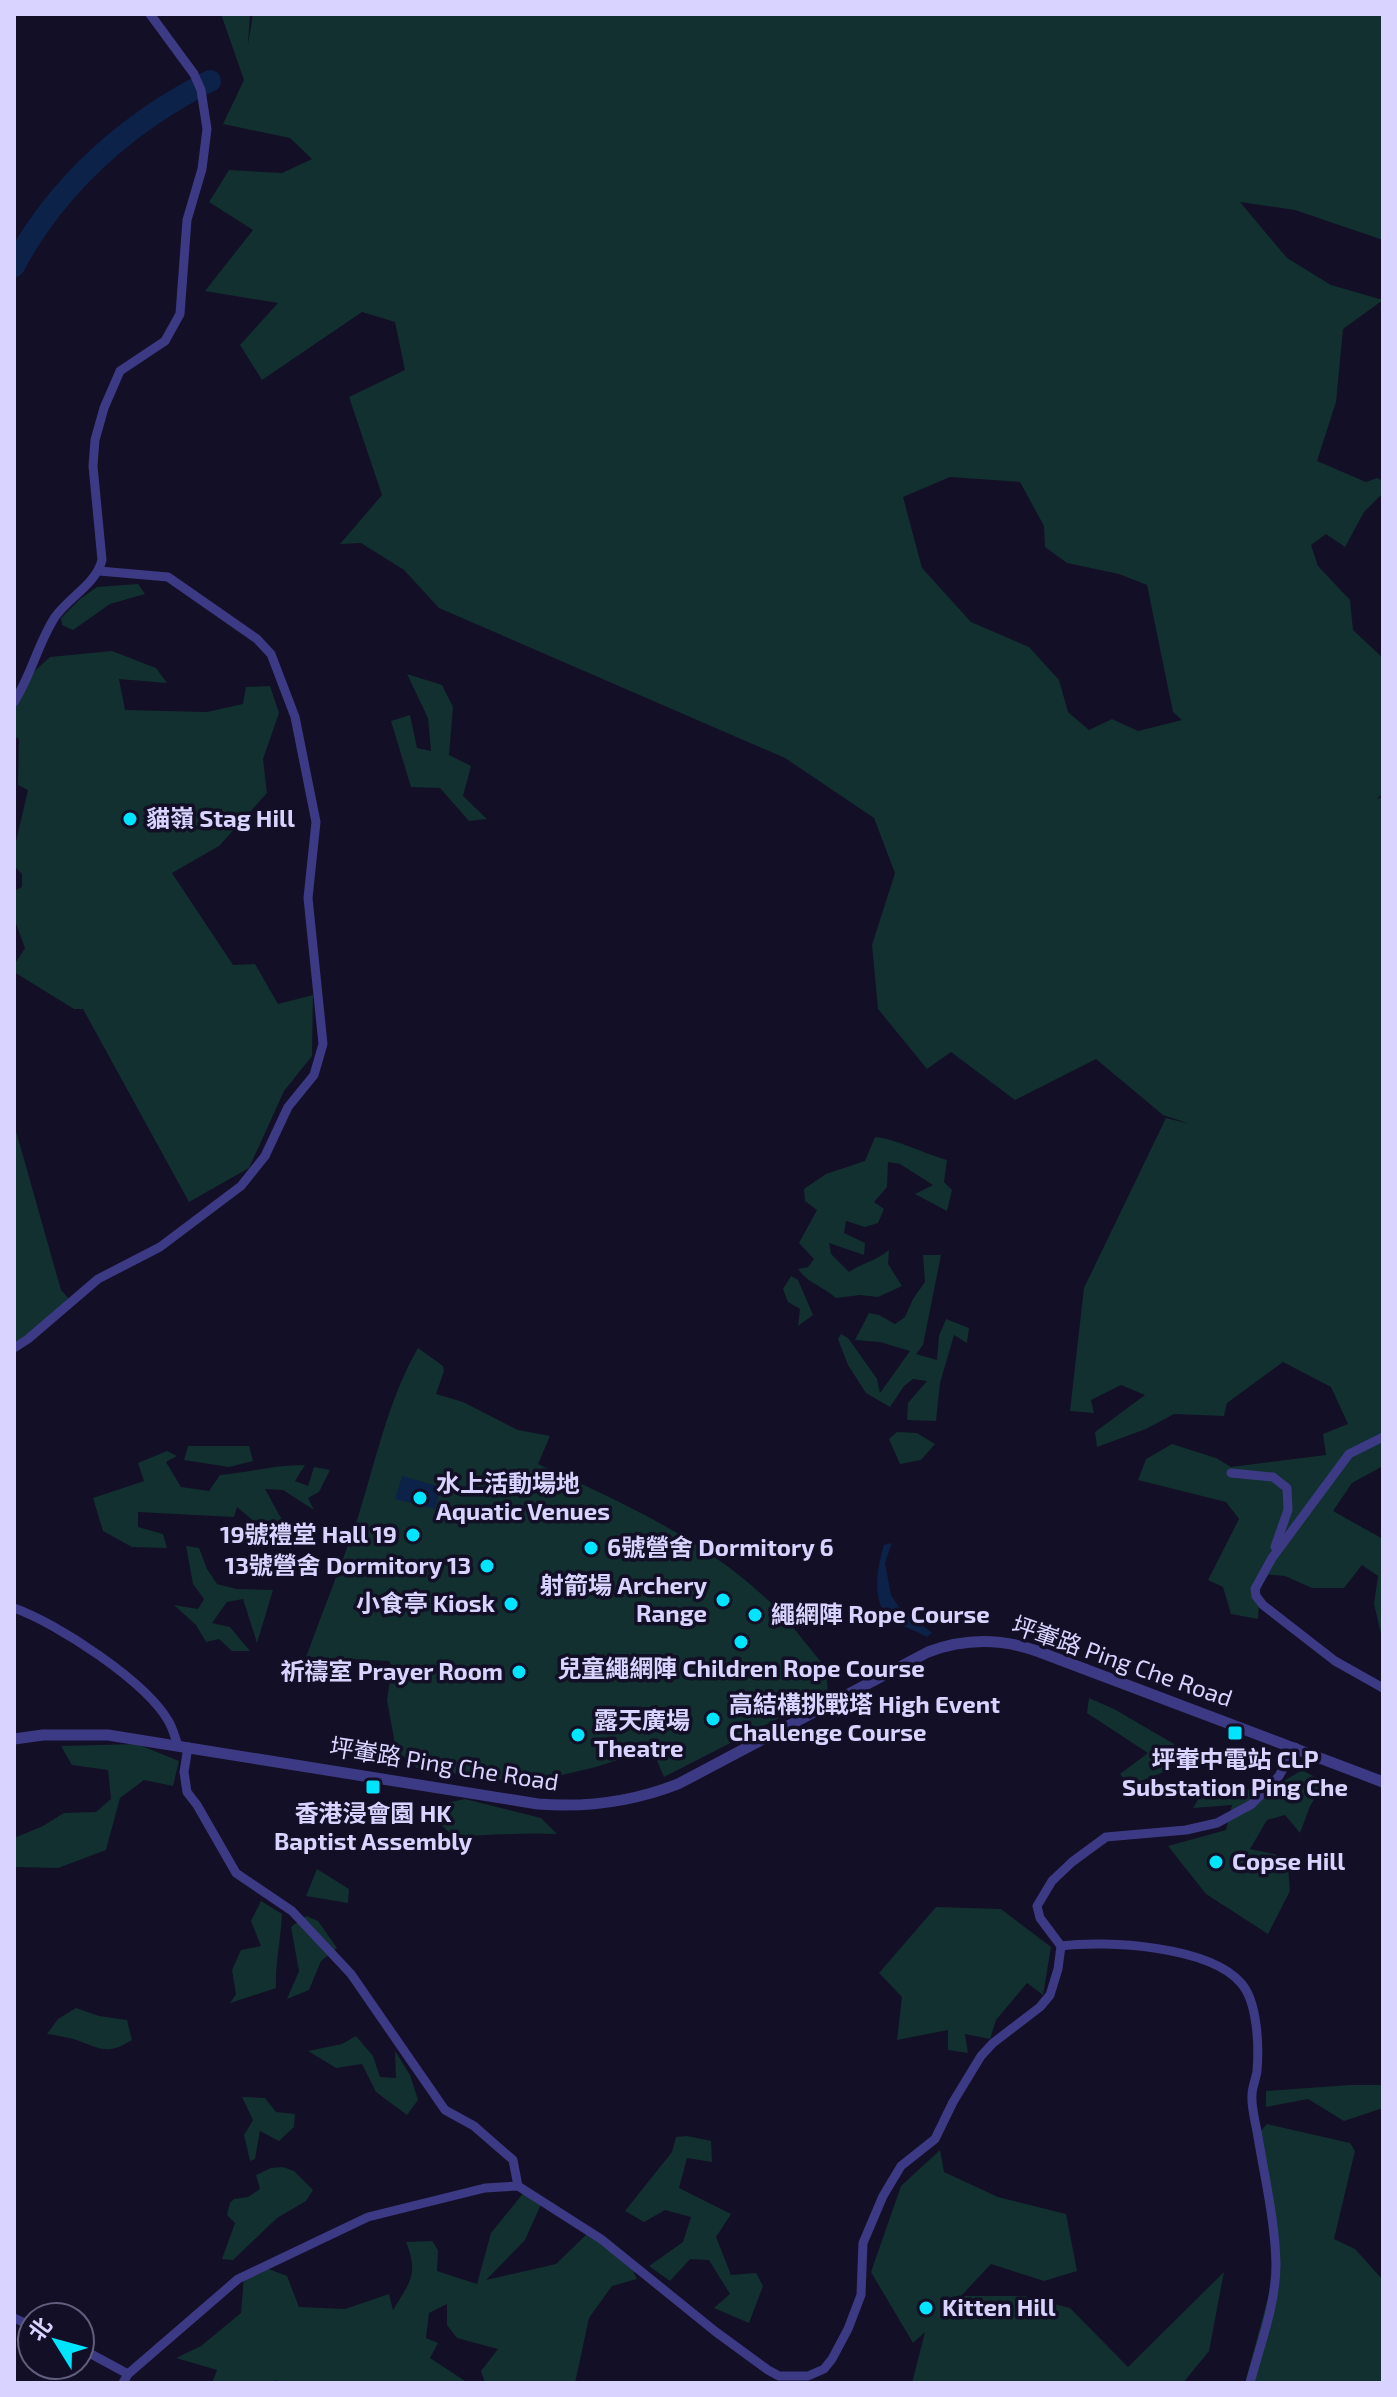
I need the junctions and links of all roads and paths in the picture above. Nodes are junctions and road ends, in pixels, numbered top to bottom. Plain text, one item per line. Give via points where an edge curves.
1 (150, 14) edge
2 (99, 571) junction
3 (14, 702) edge
4 (14, 1348) edge
5 (1383, 1437) edge
6 (1231, 1473) dead end
7 (1272, 1558) junction
8 (14, 1608) edge
9 (1383, 1688) edge
10 (14, 1739) edge
11 (183, 1746) junction
12 (1295, 1747) junction
13 (1383, 1781) edge
14 (1061, 1946) junction
15 (518, 2186) junction
16 (96, 2359) edge
17 (126, 2379) edge
18 (1250, 2383) edge

1 - 2 street via 194,74 207,129 187,220 180,314 165,341 120,371 95,440
2 - 3 street via 53,620
2 - 4 street via 168,577 271,654 295,717 315,813 308,898 323,1044 314,1075 288,1107 265,1156 241,1186 160,1247 98,1279
5 - 7 street via 1349,1454
6 - 7 street via 1273,1477 1287,1488 1288,1510
7 - 9 street via 1257,1583 1256,1596 1263,1605 1335,1661
8 - 11 street via 105,1659 158,1707
10 - 11 street, 坪輋路 Ping Che Road via 108,1735
11 - 12 street, 坪輋路 Ping Che Road via 538,1804 604,1804 678,1784 928,1652 985,1641 1037,1651
11 - 15 street via 187,1792 236,1873 292,1911 351,1974 445,2110 474,2126 513,2160
12 - 13 street, 坪輋路 Ping Che Road
12 - 14 street via 1279,1776 1252,1804 1217,1823 1106,1837 1072,1862 1037,1906
14 - 15 street via 1050,1995 981,2056 935,2139 901,2166 883,2196 863,2243 861,2295 824,2369 808,2376 779,2376 768,2370 601,2239
14 - 18 street via 1113,1942 1189,1955 1228,1973 1246,1990 1259,2046 1252,2096 1276,2264 1274,2292
15 - 17 street via 485,2188 368,2217 244,2276
16 - 17 street

